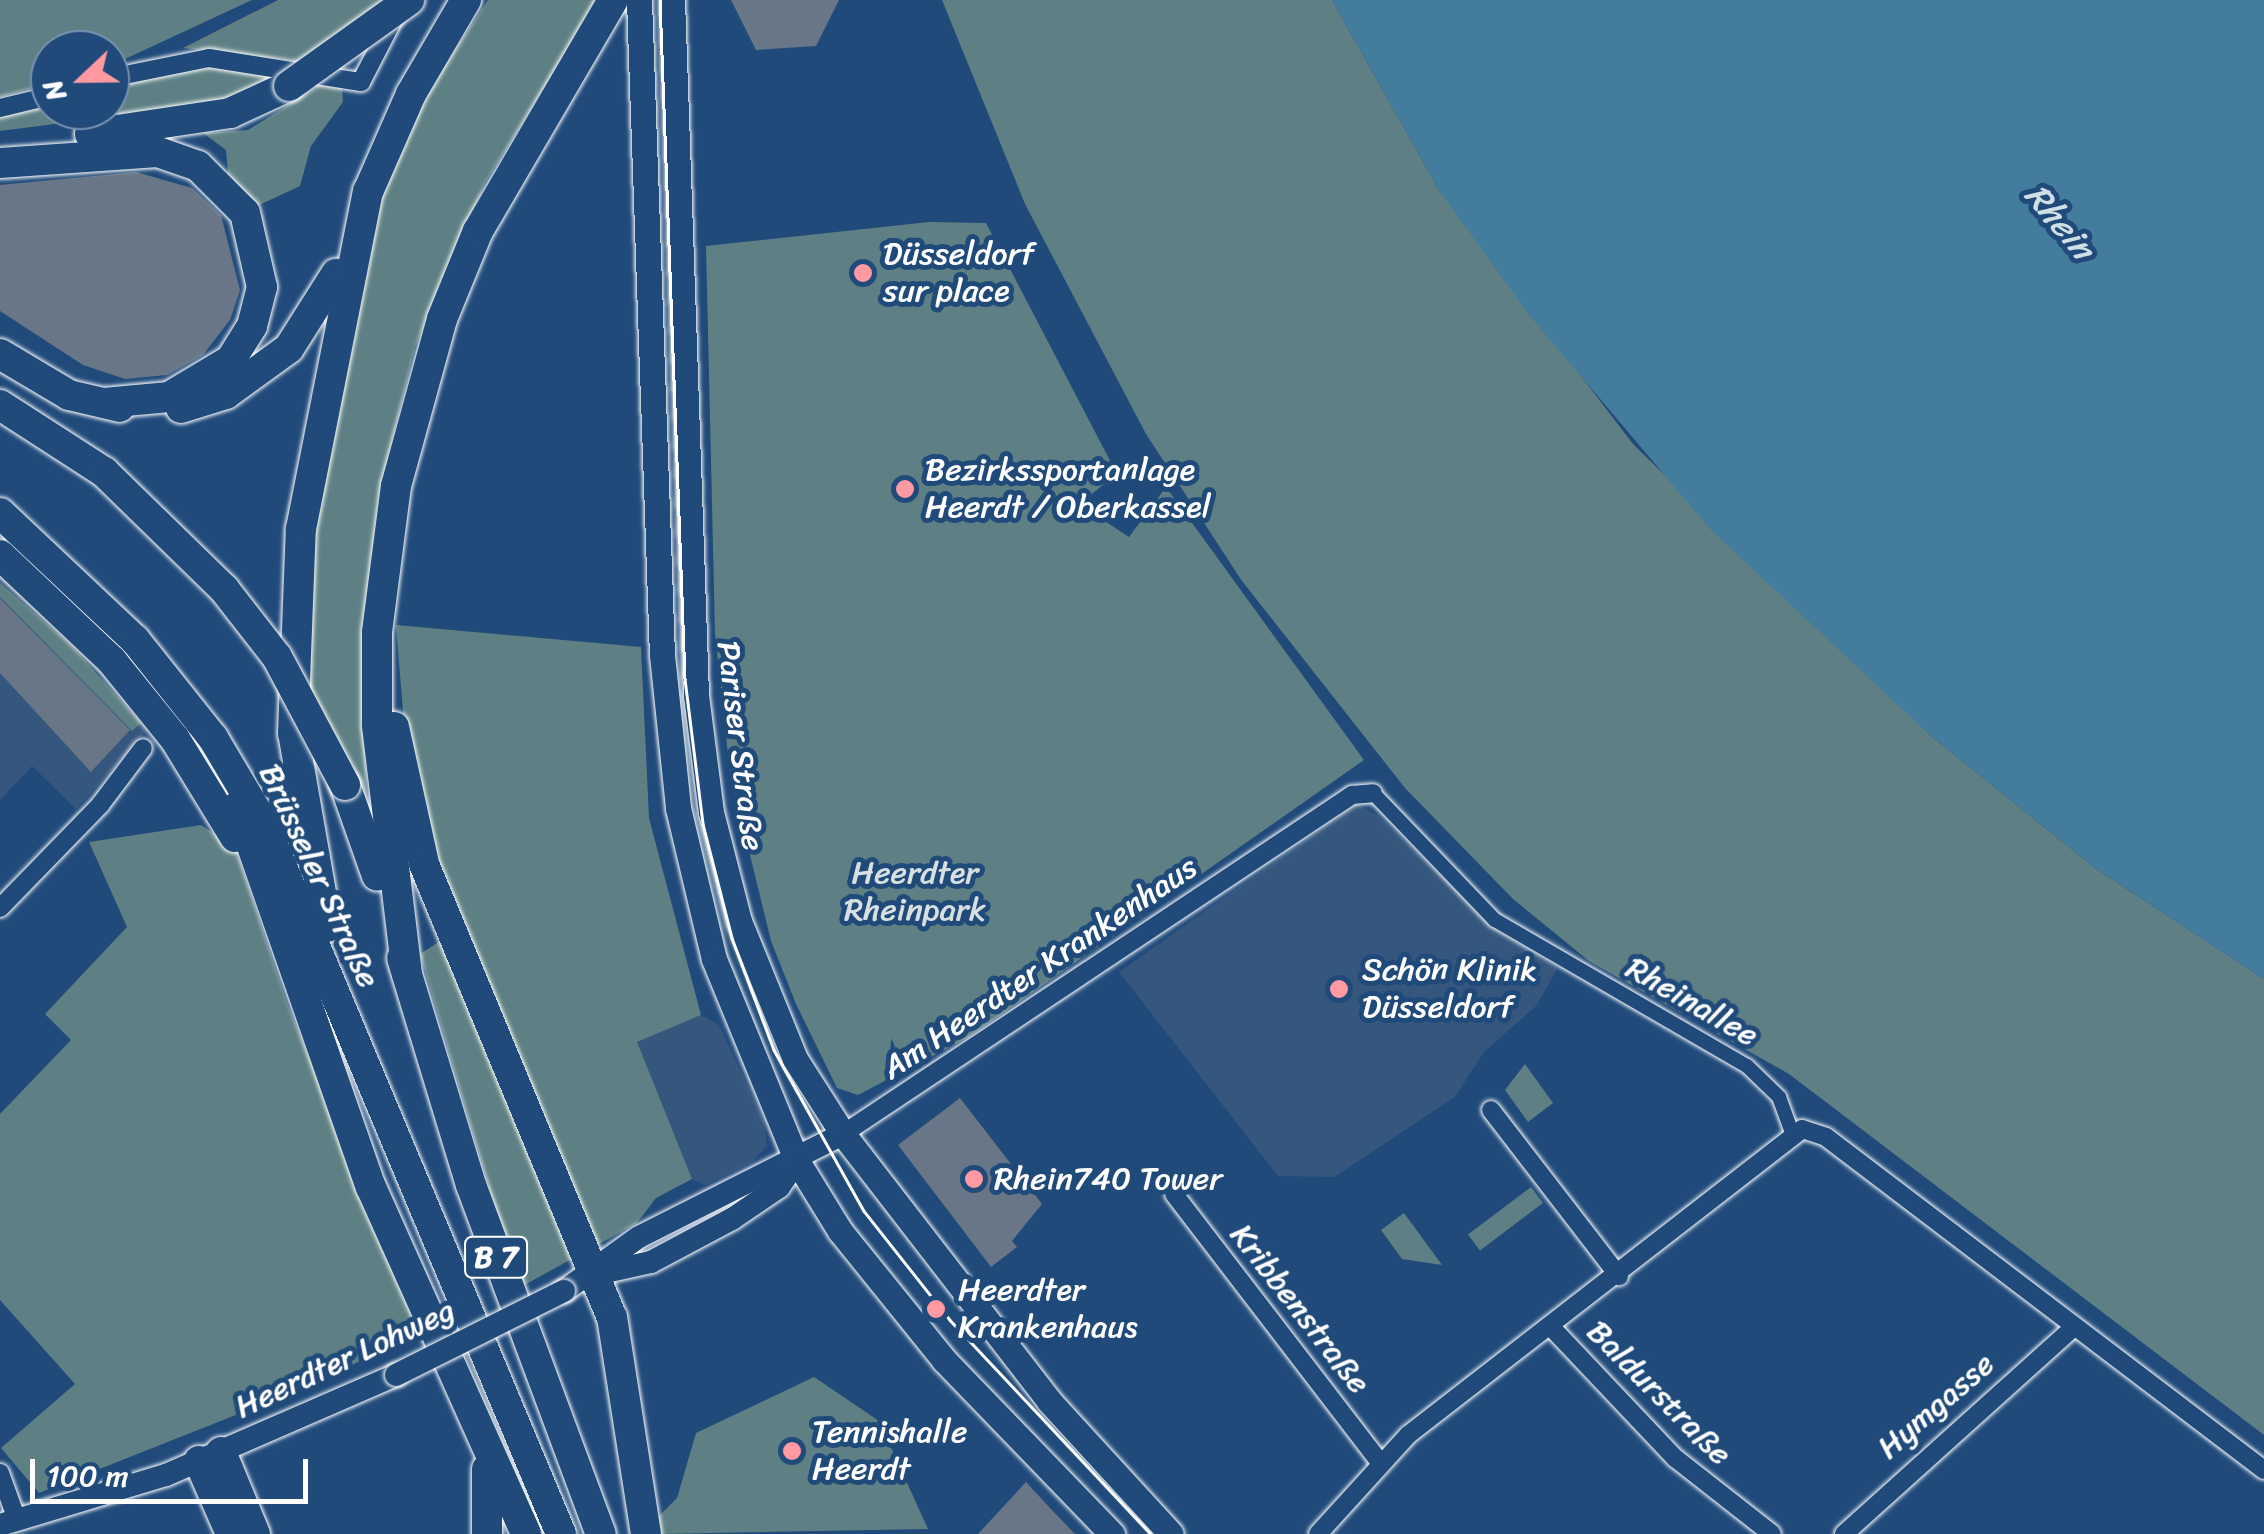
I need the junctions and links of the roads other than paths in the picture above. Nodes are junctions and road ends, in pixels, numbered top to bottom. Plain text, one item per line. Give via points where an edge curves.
1 (406, 0) edge
2 (466, 0) edge
3 (613, 0) edge
4 (639, 0) edge
5 (672, 0) edge
6 (130, 74) edge
7 (30, 101) edge
8 (0, 108) edge
9 (0, 144) edge
10 (0, 163) edge
11 (368, 192) junction
12 (0, 354) edge
13 (104, 404) junction
14 (0, 405) edge
15 (0, 513) edge
16 (0, 555) edge
17 (384, 570) junction
18 (213, 738) junction
19 (143, 748) dead end
20 (1373, 792) joint
21 (1270, 850) joint
22 (266, 898) junction
23 (0, 908) edge
24 (407, 974) junction
25 (362, 1055) junction
26 (1491, 1110) dead end
27 (1792, 1133) junction
28 (843, 1134) junction
29 (797, 1162) junction
30 (1174, 1194) dead end
31 (596, 1274) junction
32 (1619, 1276) junction
33 (2072, 1328) junction
34 (1553, 1329) junction
35 (484, 1447) junction
36 (210, 1456) junction
37 (1379, 1461) junction
38 (2264, 1470) edge
39 (0, 1473) edge
40 (9, 1523) edge
41 (231, 1534) edge
42 (255, 1534) edge
43 (487, 1534) edge
44 (526, 1534) edge
45 (561, 1534) edge
46 (602, 1534) edge
47 (646, 1534) edge
48 (1112, 1534) edge
49 (1171, 1534) edge
50 (1318, 1534) edge
51 (1772, 1534) edge
52 (1844, 1534) edge

1 - 6 street via 361,82 208,58
1 - 9 highway, bridge via 289,86 211,118
2 - 11 highway, Brüsseler Straße via 404,108
3 - 17 highway, Brüsseler Straße via 516,156 442,319 396,486
4 - 29 main road, Pariser Straße via 672,760 714,959
5 - 28 main road, Pariser Straße via 692,640 711,812 771,1010
7 - 8 street
10 - 13 highway via 158,152 198,166 245,214 262,287 252,326 231,360 169,397
11 - 13 highway via 313,319 260,374 185,408
11 - 25 highway, Brüsseler Straße via 319,417 291,659 302,815
12 - 13 highway via 52,386
14 - 24 highway, Brüsseler Straße / B 7, bridge via 104,472 224,588 276,657 344,784
15 - 18 highway, Brüsseler Straße / B 7 via 90,592
16 - 22 highway via 71,616 175,739
17 - 24 highway, Brüsseler Straße via 380,789
17 - 31 highway via 392,714 424,864
18 - 22 highway
18 - 25 highway, Brüsseler Straße / B 7 via 264,824
19 - 23 street via 100,806
20 - 21 street, Rheinallee via 1352,795
20 - 27 street, Rheinallee via 1495,920 1747,1066 1779,1096
21 - 28 street, Am Heerdter Krankenhaus
22 - 35 highway via 371,1188
24 - 46 highway, Brüsseler Straße / B 7 via 477,1204
25 - 45 highway, Brüsseler Straße / B 7 via 434,1245
26 - 32 street
27 - 32 street
27 - 33 street via 1826,1136
28 - 29 street, Heerdter Lohweg
28 - 49 main road, Pariser Straße via 1049,1401
29 - 31 street, Heerdter Lohweg via 779,1187 732,1219 651,1262
29 - 48 main road, Pariser Straße via 916,1330
30 - 37 street, Kribbenstraße
31 - 36 street, Heerdter Lohweg, bridge via 396,1374
31 - 47 highway via 639,1455
32 - 34 street
33 - 38 street
33 - 52 street, Hymgasse
34 - 37 street
34 - 51 street, Baldurstraße via 1675,1458
35 - 43 highway
35 - 44 highway
36 - 40 street, Heerdter Lohweg
36 - 41 highway
36 - 42 highway
37 - 50 street
39 - 40 street

